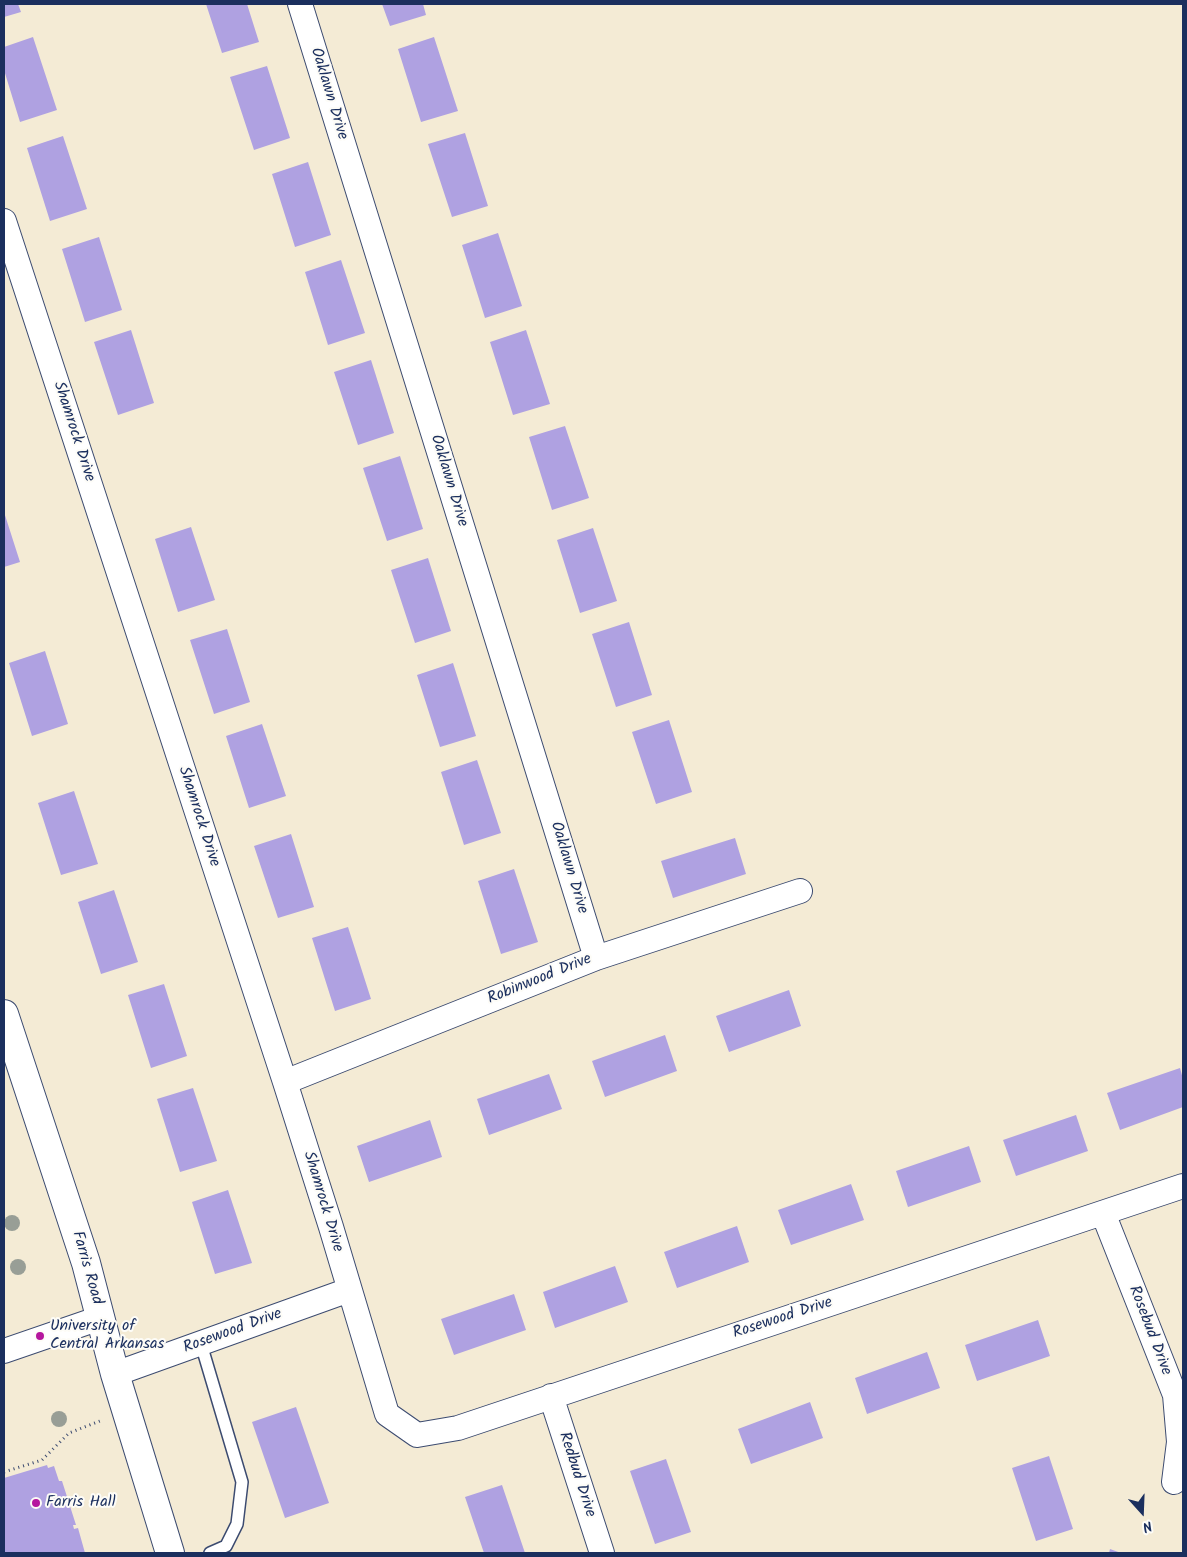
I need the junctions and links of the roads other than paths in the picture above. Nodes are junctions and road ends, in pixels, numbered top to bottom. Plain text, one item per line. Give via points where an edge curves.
1 (300, 4) edge
2 (4, 221) edge
3 (800, 892) dead end
4 (596, 958) junction
5 (4, 1014) edge
6 (285, 1082) junction
7 (1183, 1186) edge
8 (1103, 1214) junction
9 (349, 1290) junction
10 (100, 1318) junction
11 (201, 1344) junction
12 (4, 1351) edge
13 (115, 1374) junction
14 (551, 1396) junction
15 (387, 1414) joint
16 (1174, 1482) dead end
17 (170, 1553) edge
18 (210, 1553) edge
19 (602, 1553) edge

1 - 4 street, Oaklawn Drive
2 - 6 street, Shamrock Drive
3 - 4 street, Robinwood Drive
4 - 6 street, Robinwood Drive
5 - 10 street, Farris Road via 86,1263
6 - 9 street, Shamrock Drive
7 - 8 street, Rosewood Drive
8 - 14 street, Rosewood Drive
8 - 16 street, Rosebud Drive via 1175,1395 1179,1442
9 - 11 street, Rosewood Drive
9 - 15 street, Shamrock Drive
10 - 12 street
10 - 13 street, Farris Road
11 - 13 street, Rosewood Drive
11 - 18 lane via 242,1482 237,1524 226,1546
13 - 17 street, Farris Road
14 - 15 street, Rosewood Drive via 458,1428 417,1435
14 - 19 street, Redbud Drive

